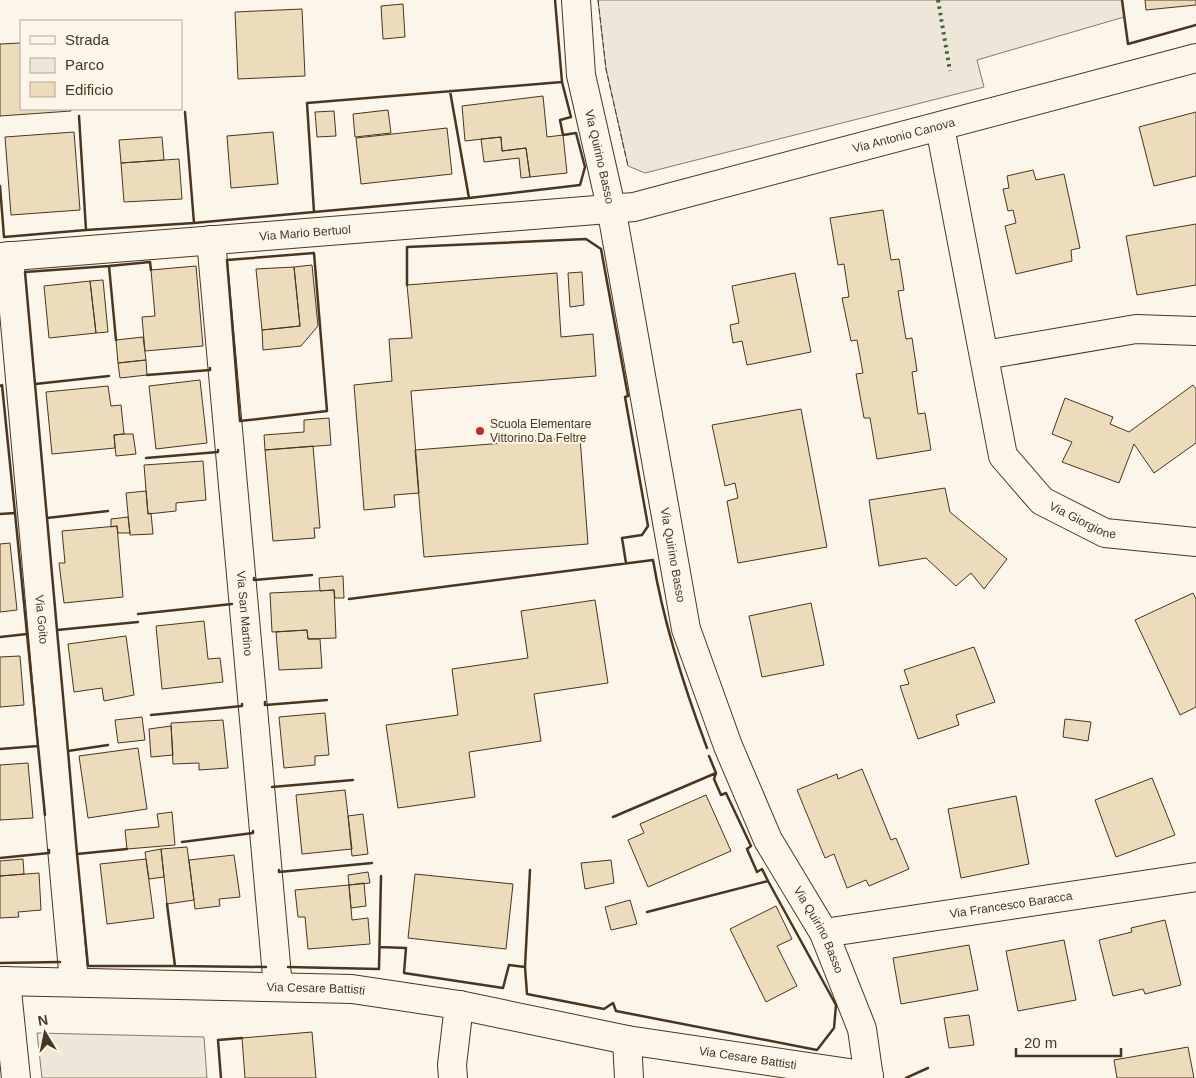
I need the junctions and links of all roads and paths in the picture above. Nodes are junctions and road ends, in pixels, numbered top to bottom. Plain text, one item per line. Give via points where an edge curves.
1 (576, 0) edge
2 (1196, 58) edge
3 (940, 127) junction
4 (611, 207) junction
5 (211, 240) junction
6 (4, 256) edge
7 (1196, 331) edge
8 (985, 355) junction
9 (1196, 542) edge
10 (1196, 877) edge
11 (824, 933) junction
12 (3, 981) edge
13 (74, 982) junction
14 (278, 987) junction
15 (459, 1005) junction
16 (627, 1040) junction
17 (869, 1077) edge
18 (16, 1078) edge
19 (453, 1078) edge
20 (630, 1078) edge

1 - 4 street, Via Quirino Basso via 581,75
2 - 3 street, Via Antonio Canova
3 - 4 street, Via Antonio Canova via 634,207
3 - 8 street, Via Giorgione
4 - 5 street, Via Mario Bertuol
4 - 11 street, Via Quirino Basso via 686,628 728,746 768,840
5 - 6 street, Via Mario Bertuol
5 - 14 street, Via San Martino
6 - 13 street, Via Goito
7 - 8 street via 1136,329
8 - 9 street, Via Giorgione via 1003,456 1042,502 1104,533
10 - 11 street, Via Francesco Baracca
11 - 17 street, Via Quirino Basso via 862,1030
12 - 13 street, Via Cesare Battisti
12 - 18 street
13 - 14 street, Via Cesare Battisti
14 - 15 street, Via Cesare Battisti via 352,989
15 - 16 street, Via Cesare Battisti
15 - 19 street
16 - 17 street, Via Cesare Battisti
16 - 20 street

